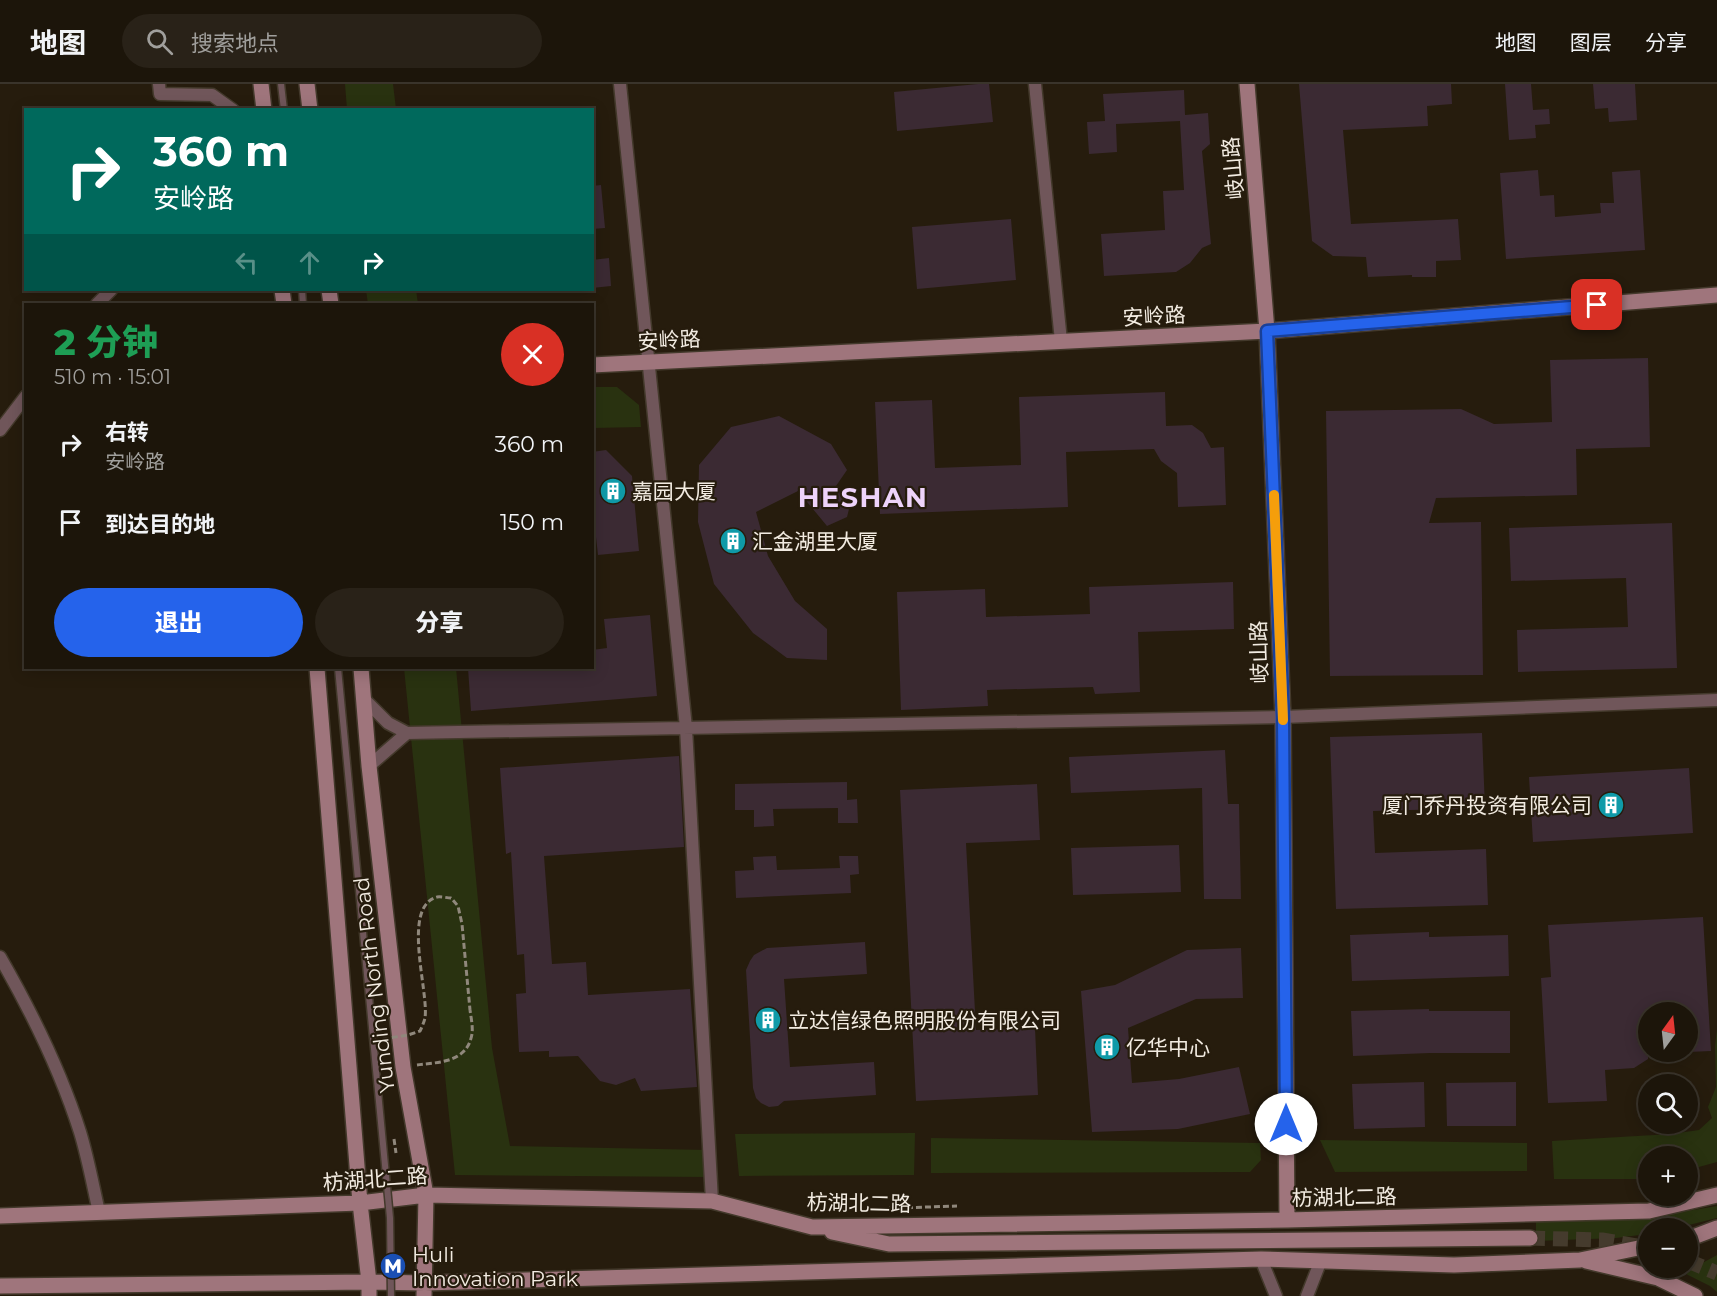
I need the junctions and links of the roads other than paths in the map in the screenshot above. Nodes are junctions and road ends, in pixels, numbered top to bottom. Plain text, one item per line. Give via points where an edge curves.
1 (159, 84) edge
2 (261, 84) edge
3 (281, 84) edge
4 (307, 84) edge
5 (620, 84) edge
6 (1035, 84) edge
7 (1247, 84) edge
8 (230, 108) edge
9 (264, 108) edge
10 (284, 108) edge
11 (310, 108) edge
12 (110, 291) edge
13 (1717, 295) edge
14 (98, 303) edge
15 (1267, 331) junction
16 (1061, 341) junction
17 (648, 362) junction
18 (594, 365) edge
19 (24, 399) edge
20 (0, 430) edge
21 (317, 669) edge
22 (338, 669) edge
23 (362, 669) edge
24 (364, 699) junction
25 (1717, 700) edge
26 (1283, 717) junction
27 (686, 728) junction
28 (407, 733) junction
29 (369, 766) junction
30 (0, 957) edge
31 (426, 1195) junction
32 (1717, 1195) edge
33 (712, 1201) junction
34 (360, 1203) junction
35 (99, 1212) junction
36 (0, 1216) edge
37 (1287, 1220) junction
38 (812, 1227) junction
39 (1717, 1228) edge
40 (1698, 1235) edge
41 (1530, 1238) tunnel mouth
42 (1638, 1248) edge
43 (1261, 1259) junction
44 (1321, 1260) junction
45 (1580, 1260) junction
46 (0, 1286) edge
47 (369, 1289) edge
48 (424, 1289) edge
49 (391, 1296) edge
50 (1276, 1296) edge
51 (1307, 1296) edge
52 (1695, 1296) edge

1 - 8 street via 160,94 212,95
2 - 9 main road
3 - 10 lane
4 - 11 main road
5 - 17 street
6 - 16 street
7 - 15 main road, 岐山路
12 - 14 street
13 - 15 main road, 安岭路
15 - 16 main road, 安岭路
15 - 26 main road, 岐山路
16 - 17 main road, 安岭路
17 - 18 main road, 安岭路
17 - 27 street
19 - 20 street
21 - 34 main road, Yunding North Road
22 - 49 lane, bridge via 390,1218
23 - 24 main road, Yunding North Road
24 - 28 street via 388,723
24 - 29 main road, Yunding North Road
25 - 26 street
26 - 27 street
26 - 37 main road, 岐山路
27 - 28 street
27 - 33 street
28 - 29 street
29 - 31 main road, Yunding North Road via 403,1067
30 - 35 street via 51,1058 80,1132
31 - 33 main road, 枋湖北二路
31 - 34 main road, 枋湖北二路
31 - 48 main road, Yunding North Road
32 - 37 main road, 枋湖北二路 via 1649,1211
33 - 38 main road, 枋湖北二路
34 - 35 main road, 枋湖北二路
34 - 47 main road, Yunding North Road
35 - 36 main road, 枋湖北二路
37 - 38 main road, 枋湖北二路
38 - 41 main road via 889,1244
39 - 40 main road
42 - 45 main road
43 - 44 main road
43 - 48 main road
43 - 50 street
44 - 45 main road via 1454,1265
44 - 51 street
45 - 52 main road via 1658,1278
46 - 47 main road
47 - 48 main road

